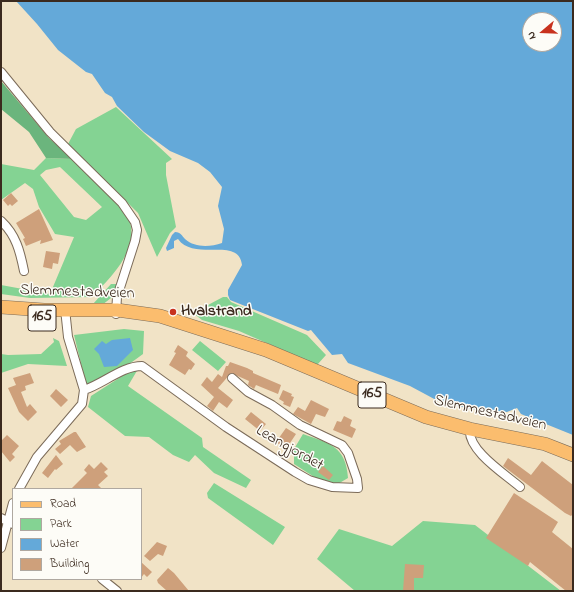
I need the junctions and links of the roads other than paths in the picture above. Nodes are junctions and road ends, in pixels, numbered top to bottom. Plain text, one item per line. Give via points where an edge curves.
1 (1, 72) edge
2 (1, 220) edge
3 (24, 271) dead end
4 (1, 306) edge
5 (116, 313) junction
6 (1, 314) edge
7 (66, 314) junction
8 (232, 378) dead end
9 (84, 390) junction
10 (470, 429) junction
11 (573, 455) edge
12 (520, 487) dead end
13 (21, 488) edge
14 (12, 506) edge
15 (7, 521) edge
16 (1, 548) edge
17 (103, 580) edge
18 (117, 591) edge

1 - 5 street via 50,132 122,204 135,222 135,241 121,282
2 - 3 street via 19,247
4 - 7 main road, Slemmestadveien / 165
5 - 7 main road, Slemmestadveien / 165
5 - 10 main road, Slemmestadveien / 165 via 207,330 259,348 426,417
6 - 7 main road, Slemmestadveien / 165 via 44,319
7 - 9 street via 68,337
8 - 9 street, Leangjordet via 248,392 300,425 342,445 351,459 358,488 332,487 309,480 226,428 142,366 130,367 97,386
9 - 13 street via 82,404 38,457
10 - 11 main road, Slemmestadveien / 165 via 523,438
10 - 12 street via 469,435 480,453
14 - 15 street
15 - 16 street
17 - 18 street

